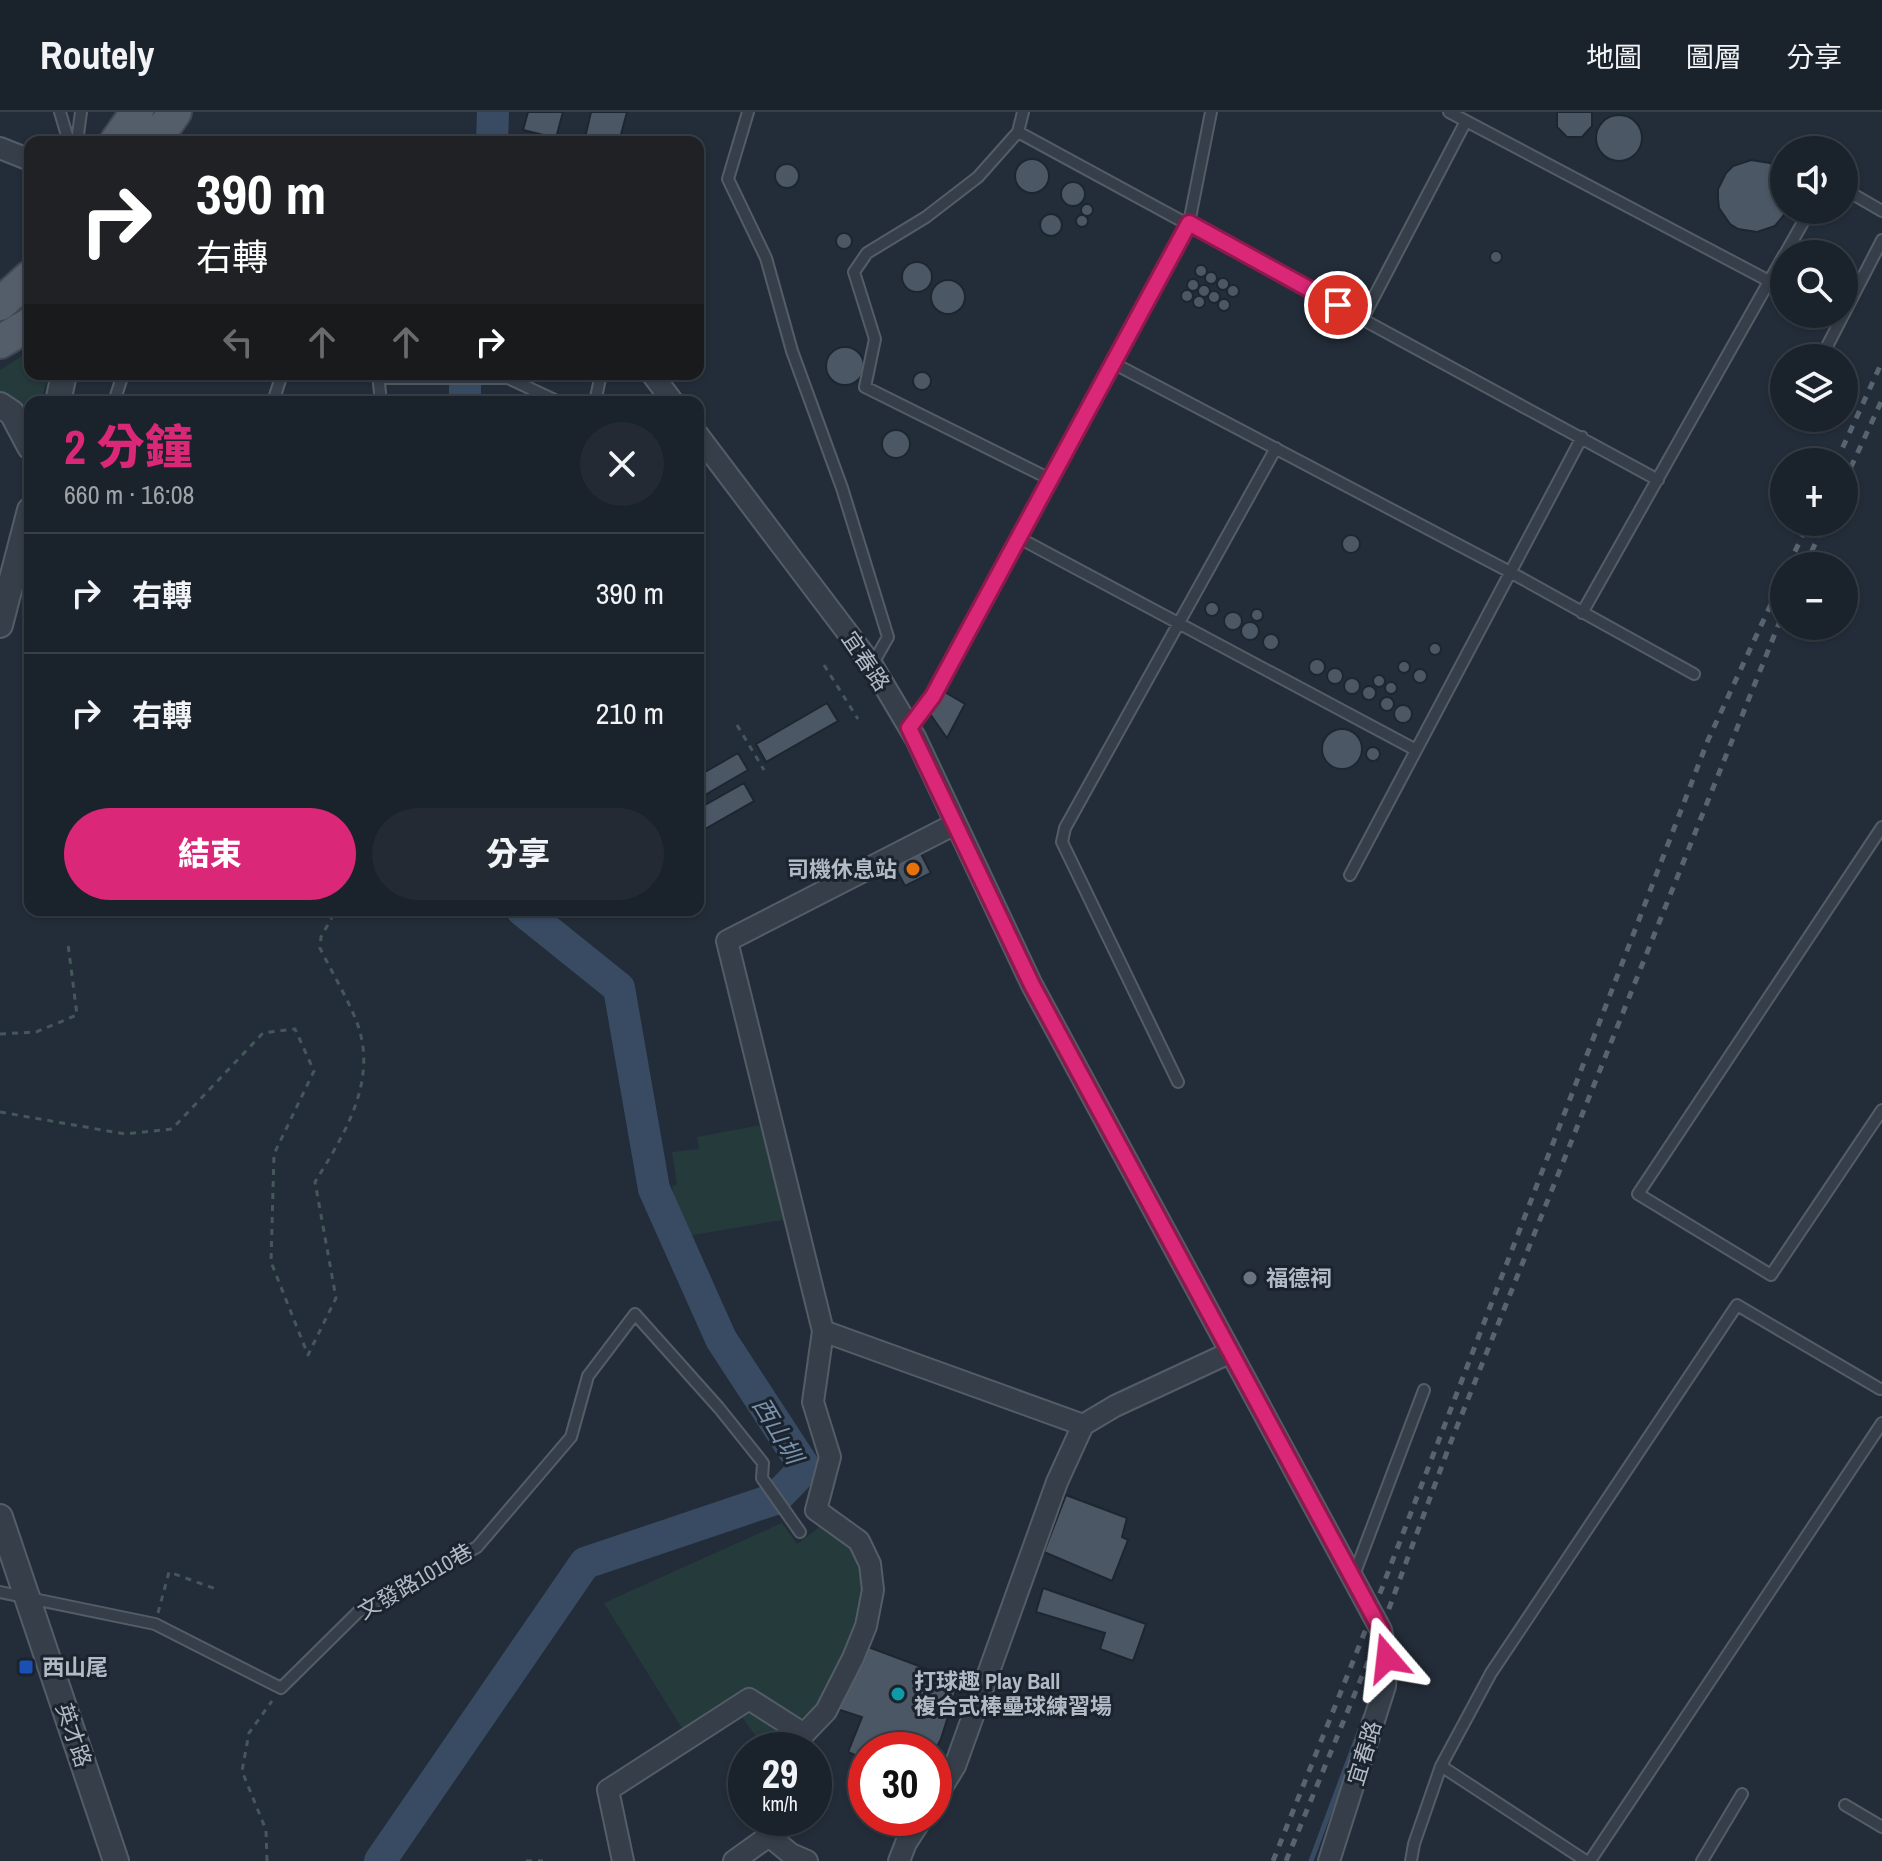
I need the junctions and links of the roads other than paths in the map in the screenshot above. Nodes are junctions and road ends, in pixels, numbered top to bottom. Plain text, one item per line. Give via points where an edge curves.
1 (60, 112) edge
2 (81, 112) edge
3 (137, 112) edge
4 (175, 112) edge
5 (748, 112) edge
6 (1023, 112) edge
7 (1211, 112) edge
8 (1449, 112) edge
9 (1466, 121) junction
10 (1018, 132) junction
11 (67, 136) edge
12 (78, 136) edge
13 (120, 136) edge
14 (158, 136) edge
15 (0, 148) edge
16 (24, 158) edge
17 (1858, 197) edge
18 (1882, 211) edge
19 (1189, 223) junction
20 (1882, 240) edge
21 (1769, 281) joint
22 (24, 282) edge
23 (0, 304) edge
24 (1363, 318) junction
25 (24, 328) edge
26 (0, 342) edge
27 (1828, 344) edge
28 (1113, 363) junction
29 (512, 380) edge
30 (546, 396) edge
31 (0, 405) edge
32 (24, 436) edge
33 (1582, 437) junction
34 (704, 443) edge
35 (1276, 448) junction
36 (1050, 479) junction
37 (1658, 480) junction
38 (1019, 538) junction
39 (24, 544) edge
40 (1510, 572) junction
41 (1582, 613) junction
42 (0, 625) edge
43 (1179, 625) junction
44 (872, 665) junction
45 (1694, 674) dead end
46 (909, 728) junction
47 (1416, 750) junction
48 (955, 824) junction
49 (1882, 827) edge
50 (1350, 875) dead end
51 (1178, 1082) dead end
52 (1882, 1110) edge
53 (823, 1331) junction
54 (1229, 1353) junction
55 (1424, 1390) dead end
56 (1881, 1391) edge
57 (1882, 1423) edge
58 (1083, 1425) junction
59 (0, 1517) edge
60 (800, 1532) dead end
61 (1353, 1579) junction
62 (0, 1592) edge
63 (29, 1600) junction
64 (1441, 1766) junction
65 (952, 1771) edge
66 (1742, 1794) dead end
67 (1845, 1805) dead end
68 (1882, 1827) edge
69 (910, 1836) edge
70 (116, 1861) edge
71 (623, 1861) edge
72 (734, 1861) edge
73 (807, 1861) edge
74 (899, 1861) edge
75 (1329, 1861) edge
76 (1411, 1861) edge
77 (1588, 1861) edge
78 (1702, 1861) edge

1 - 11 lane
2 - 12 lane
3 - 13 main road
4 - 14 main road
5 - 44 lane via 728,179 766,258 792,351 877,599 888,637
6 - 10 lane
7 - 19 lane
8 - 9 lane
9 - 21 lane
9 - 24 lane
10 - 19 lane
10 - 36 lane via 978,177 867,253 854,272 875,339 865,387
15 - 16 street
17 - 18 lane
19 - 24 lane
19 - 28 lane
20 - 27 lane
21 - 37 lane
22 - 23 main road
24 - 33 lane
25 - 26 main road
28 - 35 lane
28 - 36 lane
29 - 30 lane
31 - 32 street via 12,413
33 - 37 lane
33 - 40 lane
34 - 44 street, 宜春路
35 - 40 lane
35 - 43 lane
36 - 38 lane
37 - 41 lane
38 - 43 lane
38 - 46 lane via 933,696
39 - 42 street
40 - 41 lane
40 - 47 lane
41 - 45 lane
43 - 47 lane
43 - 51 lane via 1065,828 1062,842
44 - 46 street, 宜春路
46 - 48 street, 宜春路
47 - 50 lane
48 - 53 street via 727,941
48 - 54 street, 宜春路 via 1032,985
49 - 52 lane via 1638,1194 1771,1275
53 - 58 street
53 - 71 street via 813,1402 830,1457 816,1510 859,1541 870,1564 873,1590 866,1626 826,1711 804,1734 749,1699 608,1790
54 - 58 street
54 - 61 street, 宜春路
55 - 61 lane
56 - 64 lane via 1737,1305 1491,1673
57 - 77 lane
58 - 65 street via 1057,1482
59 - 63 street, 英才路
60 - 63 lane, 文發路1010巷 via 762,1478 763,1463 635,1314 588,1376 571,1437 477,1547 358,1612 281,1688 155,1624
61 - 75 street, 宜春路 via 1381,1630 1385,1686
62 - 63 lane
63 - 70 street, 英才路
64 - 76 lane
64 - 77 lane
66 - 78 lane
67 - 68 lane
69 - 74 street
72 - 73 street via 769,1836

